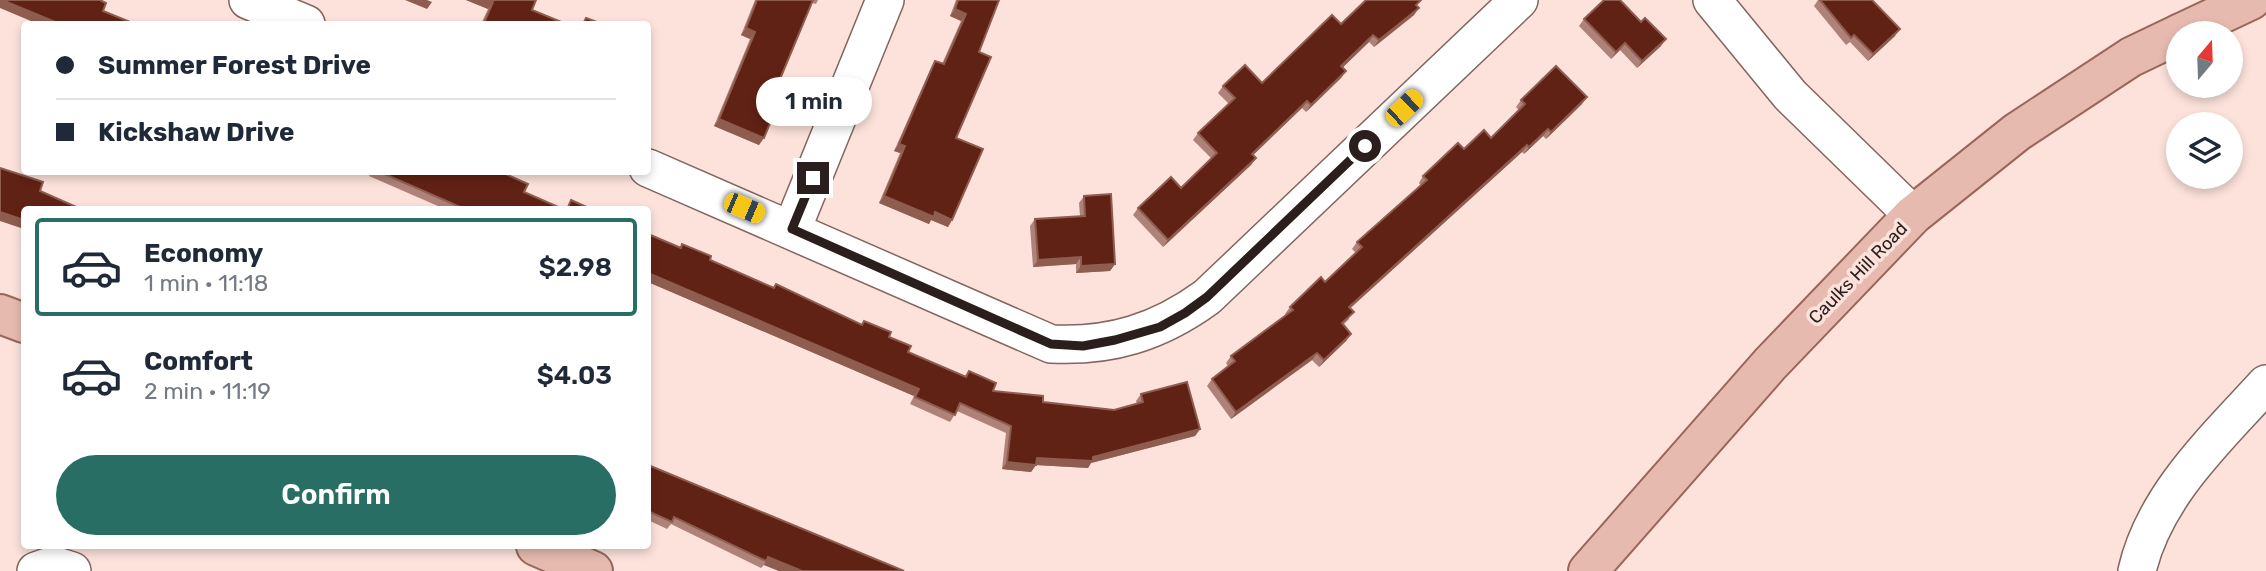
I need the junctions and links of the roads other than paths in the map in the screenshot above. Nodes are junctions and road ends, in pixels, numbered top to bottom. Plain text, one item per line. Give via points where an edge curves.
1 (248, 0) edge
2 (885, 0) edge
3 (1519, 0) edge
4 (1712, 0) edge
5 (2251, 0) edge
6 (299, 21) edge
7 (2207, 21) edge
8 (2166, 41) edge
9 (651, 169) edge
10 (1913, 215) junction
11 (792, 229) junction
12 (0, 314) edge
13 (21, 322) edge
14 (2266, 383) edge
15 (543, 549) edge
16 (36, 571) edge
17 (72, 571) edge
18 (593, 571) edge
19 (1588, 571) edge
20 (2137, 571) edge

1 - 6 street
2 - 11 street
3 - 11 street via 1207,297 1160,327 1083,346 1051,344
4 - 10 street via 1790,95
5 - 7 main road, Caulks Hill Road
8 - 10 main road, Caulks Hill Road via 2131,57 2017,132
9 - 11 street
10 - 19 main road, Caulks Hill Road via 1770,364
12 - 13 main road
14 - 20 street via 2192,466 2154,525
15 - 18 main road
16 - 17 street via 53,565

